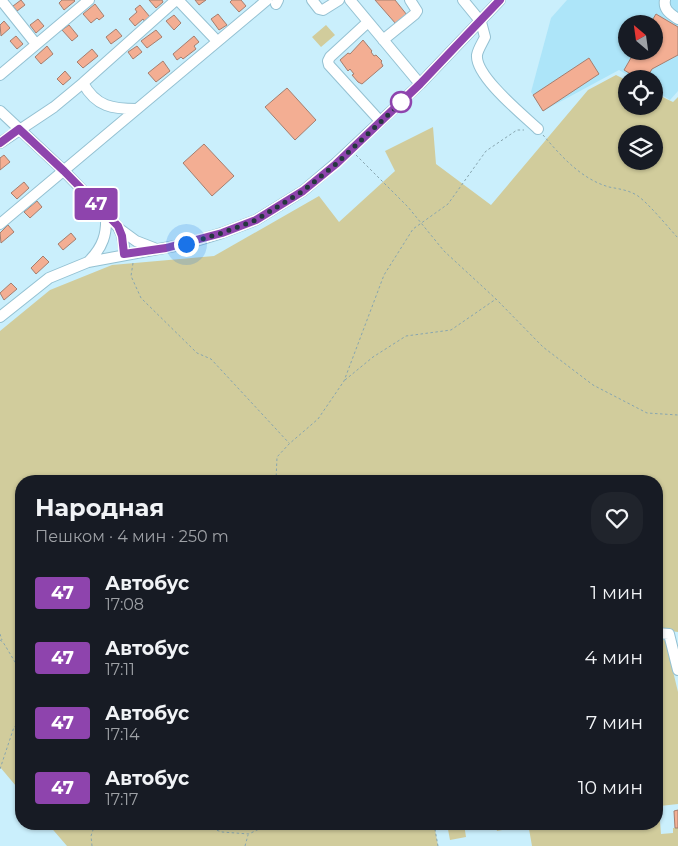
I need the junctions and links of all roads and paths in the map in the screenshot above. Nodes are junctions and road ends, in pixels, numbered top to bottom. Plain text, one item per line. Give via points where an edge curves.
1 (1, 0) edge
2 (177, 0) edge
3 (312, 0) edge
4 (339, 0) edge
5 (350, 0) edge
6 (410, 0) edge
7 (463, 0) edge
8 (500, 0) edge
9 (665, 0) edge
10 (88, 1) edge
11 (274, 1) edge
12 (678, 19) edge
13 (368, 22) junction
14 (481, 22) junction
15 (383, 40) junction
16 (217, 41) junction
17 (36, 44) junction
18 (0, 75) edge
19 (83, 83) junction
20 (420, 84) junction
21 (137, 109) junction
22 (0, 111) edge
23 (380, 121) junction
24 (19, 129) junction
25 (538, 129) junction
26 (0, 143) edge
27 (350, 150) junction
28 (64, 171) junction
29 (106, 215) junction
30 (0, 224) edge
31 (421, 224) junction
32 (118, 226) junction
33 (678, 238) edge
34 (160, 249) junction
35 (130, 254) junction
36 (88, 262) junction
37 (496, 299) junction
38 (0, 317) edge
39 (344, 381) junction
40 (678, 415) edge
41 (289, 444) junction
42 (276, 475) edge
43 (0, 634) edge
44 (663, 634) edge
45 (1, 641) edge
46 (15, 663) edge
47 (678, 670) edge
48 (15, 726) edge
49 (0, 769) edge
50 (92, 830) edge
51 (216, 830) edge
52 (257, 830) edge
53 (435, 830) edge
54 (249, 834) junction
55 (92, 846) edge
56 (244, 846) edge
57 (438, 846) edge

1 - 17 street
2 - 16 street
2 - 19 street
3 - 4 street via 323,10
5 - 13 street
6 - 15 street via 416,6 415,14
7 - 14 street
8 - 14 street
9 - 12 street via 667,11
10 - 17 street
11 - 16 street
13 - 15 street
13 - 23 street via 328,61
14 - 20 street
14 - 25 street via 486,37 477,53 484,75
15 - 20 street
16 - 21 street
17 - 18 street
19 - 21 street via 95,98 110,108
19 - 24 street via 54,107
20 - 23 street
21 - 28 street
22 - 24 street
23 - 27 street
24 - 26 street
24 - 28 street
25 - 31 path via 518,130 486,151 448,204
25 - 33 path via 566,161 586,176 608,187 638,195
27 - 31 path
27 - 34 street via 303,191 256,220 222,233
28 - 29 street
28 - 30 street
29 - 32 street
29 - 36 street via 104,241
31 - 37 path via 444,251
31 - 39 path via 413,230 384,275
32 - 34 street via 136,242
32 - 35 street
34 - 35 street
35 - 36 street
35 - 41 path via 131,276 142,298 197,352 211,359
36 - 38 street via 49,278
37 - 39 path via 451,330 406,336
37 - 40 path via 543,347 593,385 647,413
39 - 41 path via 318,419
41 - 42 path via 278,457
43 - 45 path
44 - 47 street via 669,634
45 - 46 path
48 - 49 path
50 - 55 path
51 - 54 path
52 - 54 path
53 - 57 path
54 - 56 path

